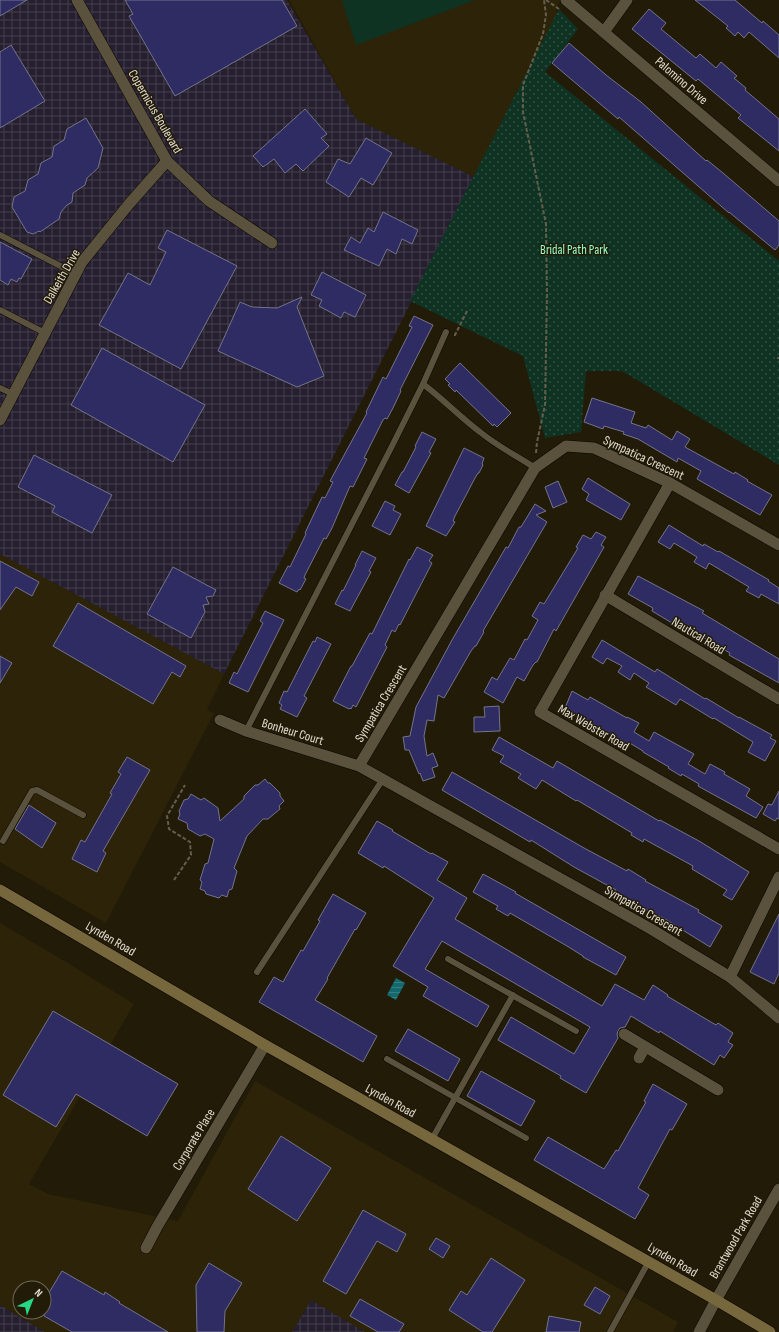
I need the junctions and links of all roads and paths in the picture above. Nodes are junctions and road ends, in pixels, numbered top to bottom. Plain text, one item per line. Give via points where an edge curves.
1 (77, 0) edge
2 (544, 0) edge
3 (566, 0) edge
4 (627, 0) edge
5 (604, 32) junction
6 (167, 161) junction
7 (779, 181) edge
8 (0, 235) edge
9 (272, 243) dead end
10 (76, 274) junction
11 (0, 310) edge
12 (467, 311) dead end
13 (446, 332) joint
14 (45, 333) junction
15 (423, 384) junction
16 (0, 388) edge
17 (13, 394) junction
18 (0, 420) edge
19 (535, 468) junction
20 (670, 483) junction
21 (778, 543) edge
22 (605, 596) junction
23 (779, 699) edge
24 (220, 720) dead end
25 (246, 730) junction
26 (359, 766) junction
27 (383, 779) junction
28 (185, 786) dead end
29 (83, 815) dead end
30 (3, 841) dead end
31 (779, 849) edge
32 (779, 877) edge
33 (174, 880) dead end
34 (0, 890) edge
35 (448, 959) dead end
36 (257, 972) dead end
37 (730, 977) junction
38 (513, 995) junction
39 (779, 1018) edge
40 (576, 1031) dead end
41 (624, 1034) dead end
42 (265, 1044) junction
43 (645, 1047) junction
44 (639, 1058) dead end
45 (387, 1059) dead end
46 (718, 1090) dead end
47 (455, 1098) junction
48 (526, 1138) dead end
49 (432, 1139) junction
50 (779, 1189) edge
51 (146, 1248) dead end
52 (649, 1262) junction
53 (716, 1300) junction
54 (610, 1332) edge
55 (699, 1332) edge
56 (770, 1332) edge

1 - 6 street, Copernicus Boulevard
2 - 19 path via 546,15 543,34 524,85 523,112 546,224 545,405 537,442
3 - 5 street, Palomino Drive
4 - 5 street
5 - 7 street, Palomino Drive
6 - 9 street, Copernicus Boulevard via 209,201
6 - 10 street, Dalkeith Drive via 128,204 82,262
8 - 10 lane
10 - 14 street, Dalkeith Drive
11 - 14 lane
12 - 13 path via 455,335
13 - 15 lane
14 - 17 street, Dalkeith Drive
15 - 19 lane via 481,434
15 - 25 lane
16 - 17 lane
17 - 18 street, Dalkeith Drive
19 - 20 street, Sympatica Crescent via 566,446 594,448
19 - 26 street, Sympatica Crescent
20 - 21 street, Sympatica Crescent
20 - 22 street, Max Webster Road
22 - 23 street, Nautical Road
22 - 31 street, Max Webster Road via 540,712
24 - 25 street, Bonheur Court
25 - 26 street, Bonheur Court
26 - 27 street, Sympatica Crescent
27 - 36 lane
27 - 37 street, Sympatica Crescent via 651,929
28 - 33 path via 168,816 169,829 190,842 191,855
29 - 30 lane via 37,790 32,791
32 - 37 street
34 - 42 main road, Lynden Road
35 - 38 lane
37 - 39 street, Sympatica Crescent
38 - 40 lane
38 - 47 lane
41 - 43 street
42 - 49 main road, Lynden Road
42 - 51 street, Corporate Place
43 - 44 street
43 - 46 street
45 - 47 lane
47 - 48 lane
47 - 49 lane
49 - 52 main road, Lynden Road
50 - 53 street, Brantwood Park Road
52 - 53 main road, Lynden Road
52 - 54 lane
53 - 55 street, Brantwood Park Road
53 - 56 main road, Lynden Road

